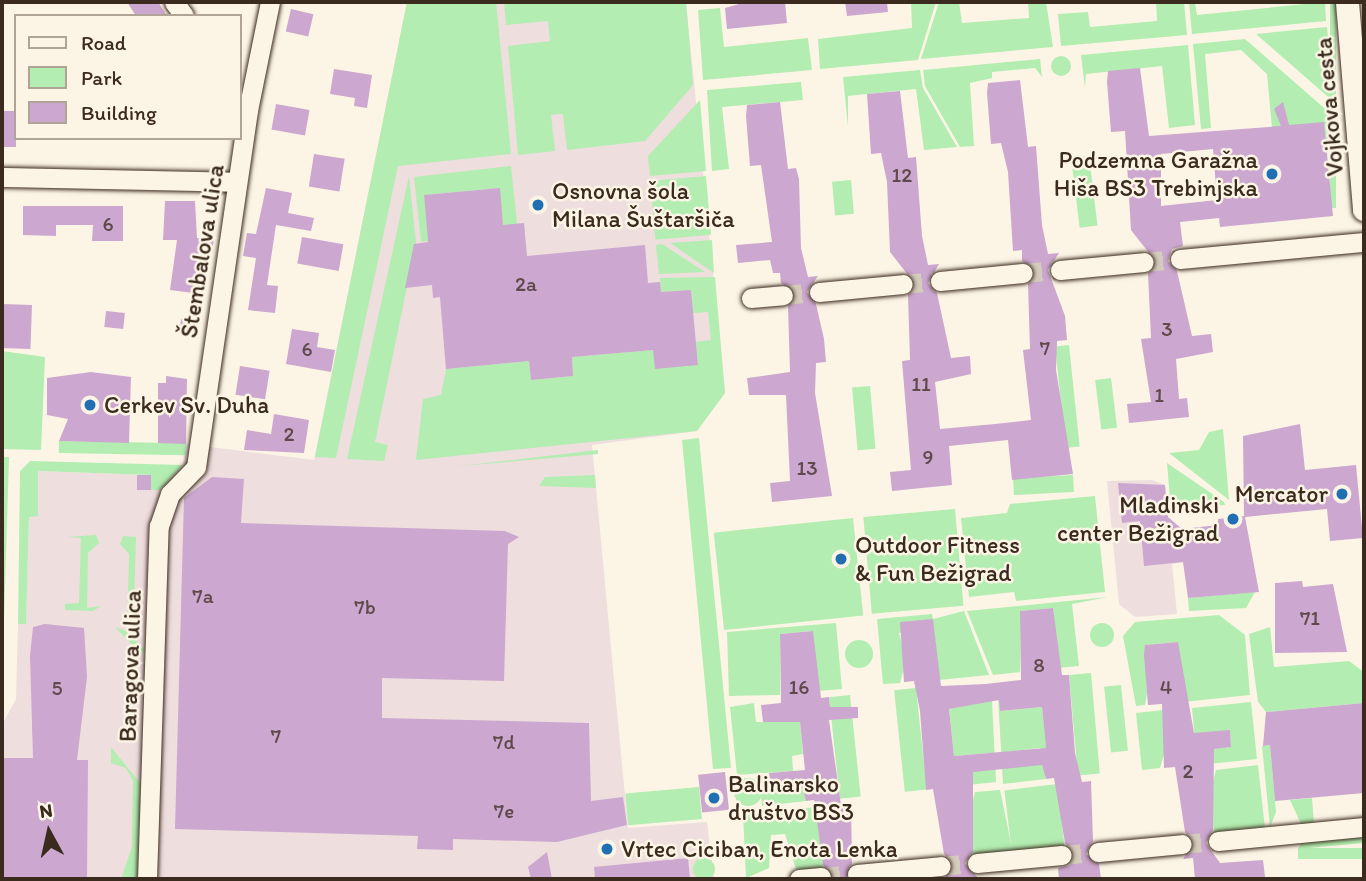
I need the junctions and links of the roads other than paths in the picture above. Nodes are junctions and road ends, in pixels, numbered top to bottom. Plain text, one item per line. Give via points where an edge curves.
1 (270, 2) edge
2 (1347, 2) edge
3 (244, 104) edge
4 (242, 126) edge
5 (241, 140) edge
6 (2, 177) edge
7 (237, 182) junction
8 (1364, 209) edge
9 (1364, 242) edge
10 (1180, 259) tunnel mouth
11 (1144, 262) tunnel mouth
12 (1060, 270) tunnel mouth
13 (1023, 273) tunnel mouth
14 (940, 281) tunnel mouth
15 (903, 284) tunnel mouth
16 (819, 292) tunnel mouth
17 (783, 295) tunnel mouth
18 (751, 298) dead end
19 (196, 467) joint
20 (1364, 827) edge
21 (1218, 841) tunnel mouth
22 (1182, 844) tunnel mouth
23 (1098, 852) tunnel mouth
24 (1062, 855) tunnel mouth
25 (978, 863) tunnel mouth
26 (941, 866) tunnel mouth
27 (857, 874) dead end
28 (821, 877) dead end
29 (147, 879) edge
30 (799, 879) edge

1 - 3 street, Štembalova ulica
2 - 8 street, Vojkova cesta
3 - 4 street, Štembalova ulica
5 - 7 street, Štembalova ulica
6 - 7 street
7 - 19 street, Štembalova ulica
9 - 10 street
11 - 12 street
13 - 14 street
15 - 16 street
17 - 18 street
19 - 29 street, Baragova ulica via 170,494 159,526
20 - 21 street
22 - 23 street
24 - 25 street
26 - 27 street
28 - 30 street

